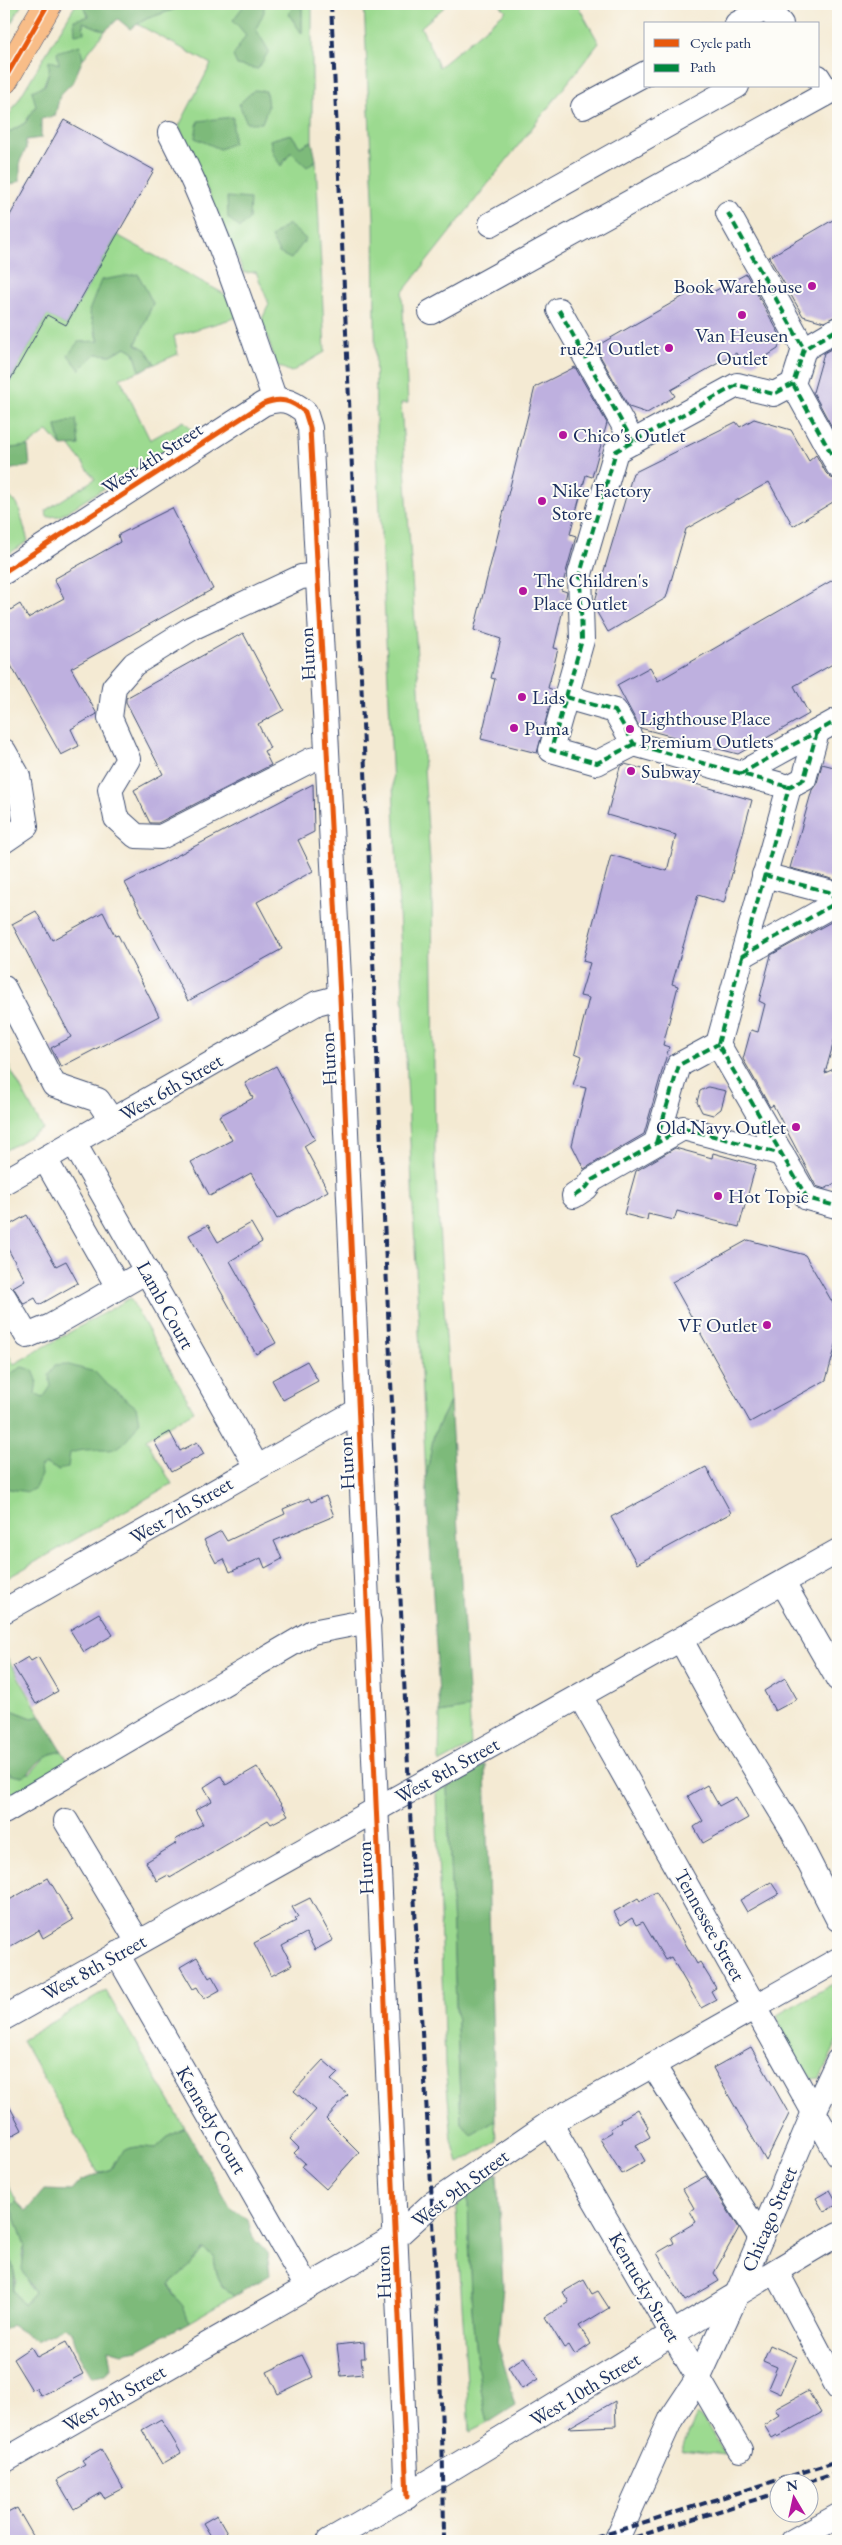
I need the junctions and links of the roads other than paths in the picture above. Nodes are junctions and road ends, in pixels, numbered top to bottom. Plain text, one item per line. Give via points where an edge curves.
1 (48, 4) edge
2 (770, 12) edge
3 (742, 22) edge
4 (644, 74) edge
5 (4, 80) edge
6 (820, 80) edge
7 (733, 88) edge
8 (584, 107) dead end
9 (170, 133) dead end
10 (728, 213) dead end
11 (491, 224) dead end
12 (559, 310) dead end
13 (432, 312) dead end
14 (838, 329) edge
15 (804, 349) junction
16 (793, 384) junction
17 (275, 400) junction
18 (633, 442) junction
19 (838, 466) edge
20 (4, 572) edge
21 (318, 575) junction
22 (566, 697) junction
23 (838, 720) edge
24 (817, 732) junction
25 (634, 744) junction
26 (4, 751) edge
27 (327, 756) junction
28 (740, 774) junction
29 (789, 787) junction
30 (4, 841) edge
31 (764, 875) junction
32 (837, 904) edge
33 (742, 956) junction
34 (4, 988) edge
35 (340, 997) junction
36 (718, 1044) junction
37 (112, 1121) junction
38 (74, 1143) junction
39 (656, 1143) junction
40 (782, 1154) junction
41 (44, 1159) junction
42 (4, 1182) edge
43 (574, 1196) dead end
44 (836, 1206) dead end
45 (147, 1271) junction
46 (118, 1287) junction
47 (4, 1297) edge
48 (359, 1410) junction
49 (257, 1467) junction
50 (838, 1551) edge
51 (783, 1583) junction
52 (4, 1612) edge
53 (369, 1621) junction
54 (681, 1640) junction
55 (838, 1679) edge
56 (580, 1696) junction
57 (378, 1810) junction
58 (4, 1812) edge
59 (66, 1821) dead end
60 (838, 1919) edge
61 (138, 1942) junction
62 (117, 1954) junction
63 (838, 1960) edge
64 (756, 2007) junction
65 (4, 2018) edge
66 (838, 2061) edge
67 (653, 2065) junction
68 (814, 2112) junction
69 (550, 2123) junction
70 (838, 2155) edge
71 (838, 2234) edge
72 (397, 2236) junction
73 (761, 2238) junction
74 (776, 2271) junction
75 (307, 2286) junction
76 (738, 2292) junction
77 (672, 2335) junction
78 (699, 2377) junction
79 (838, 2388) edge
80 (740, 2450) dead end
81 (4, 2461) edge
82 (407, 2497) junction
83 (838, 2516) edge
84 (329, 2541) edge
85 (616, 2541) edge
86 (634, 2541) edge
87 (793, 2541) edge

1 - 5 main road
2 - 3 street
4 - 8 street
6 - 13 street via 828,93
7 - 11 street
9 - 17 street via 200,192
10 - 15 street
12 - 18 street
14 - 15 street
15 - 16 street
16 - 18 street via 774,394 737,385
16 - 19 street
17 - 20 street, West 4th Street via 263,404
17 - 21 street, Huron via 285,400 305,412 310,428
18 - 22 street via 616,451 580,574 582,640
21 - 27 street, Huron
21 - 27 street via 301,577 192,628 134,664 114,686 110,718 128,759 110,789 116,818 136,836 161,837 311,760
22 - 25 street via 615,711
22 - 25 street via 551,750 597,763
23 - 24 street
24 - 28 street
24 - 29 street via 804,779
25 - 28 street
26 - 30 street via 18,776 26,826
27 - 35 street, Huron
28 - 29 street
29 - 31 street
31 - 32 street via 829,892
31 - 33 street
32 - 33 street
33 - 36 street
34 - 37 street via 54,1085 98,1100
35 - 37 street, West 6th Street via 317,1003
35 - 48 street, Huron
36 - 39 street via 679,1065
36 - 40 street
37 - 38 street, West 6th Street
38 - 41 street, West 6th Street
38 - 45 street, Lamb Court
39 - 40 street via 683,1128
39 - 43 street via 592,1180
40 - 44 street via 807,1198
41 - 42 street, West 6th Street
41 - 46 street
45 - 46 street
45 - 49 street, Lamb Court
46 - 47 street via 51,1326 27,1336
48 - 49 street, West 7th Street
48 - 53 street, Huron
49 - 52 street, West 7th Street
50 - 51 street, West 8th Street
51 - 54 street, West 8th Street
51 - 55 street
53 - 57 street, Huron
53 - 58 street via 312,1632
54 - 56 street, West 8th Street
54 - 60 street via 722,1715 793,1831
56 - 57 street, West 8th Street
56 - 64 street, Tennessee Street
57 - 61 street, West 8th Street
57 - 72 street, Huron
59 - 61 street
61 - 62 street, West 8th Street
62 - 65 street, West 8th Street
62 - 75 street, Kennedy Court
63 - 64 street, West 9th Street
64 - 67 street, West 9th Street
64 - 68 street, Tennessee Street
66 - 68 street, Chicago Street
67 - 69 street, West 9th Street
67 - 73 street
68 - 70 street, Tennessee Street
68 - 73 street, Chicago Street
69 - 72 street, West 9th Street via 432,2204
69 - 77 street, Kentucky Street
71 - 74 street, West 10th Street
72 - 75 street, West 9th Street
72 - 82 street, Huron
73 - 76 street, Chicago Street
74 - 76 street, West 10th Street
74 - 79 street
75 - 81 street, West 9th Street
76 - 77 street, West 10th Street
76 - 78 street, Chicago Street
77 - 78 street, Kentucky Street
77 - 82 street, West 10th Street
78 - 80 street, Kentucky Street
78 - 85 street, Chicago Street via 671,2419
78 - 86 street, Chicago Street via 688,2424
82 - 84 street, West 10th Street
83 - 87 street

